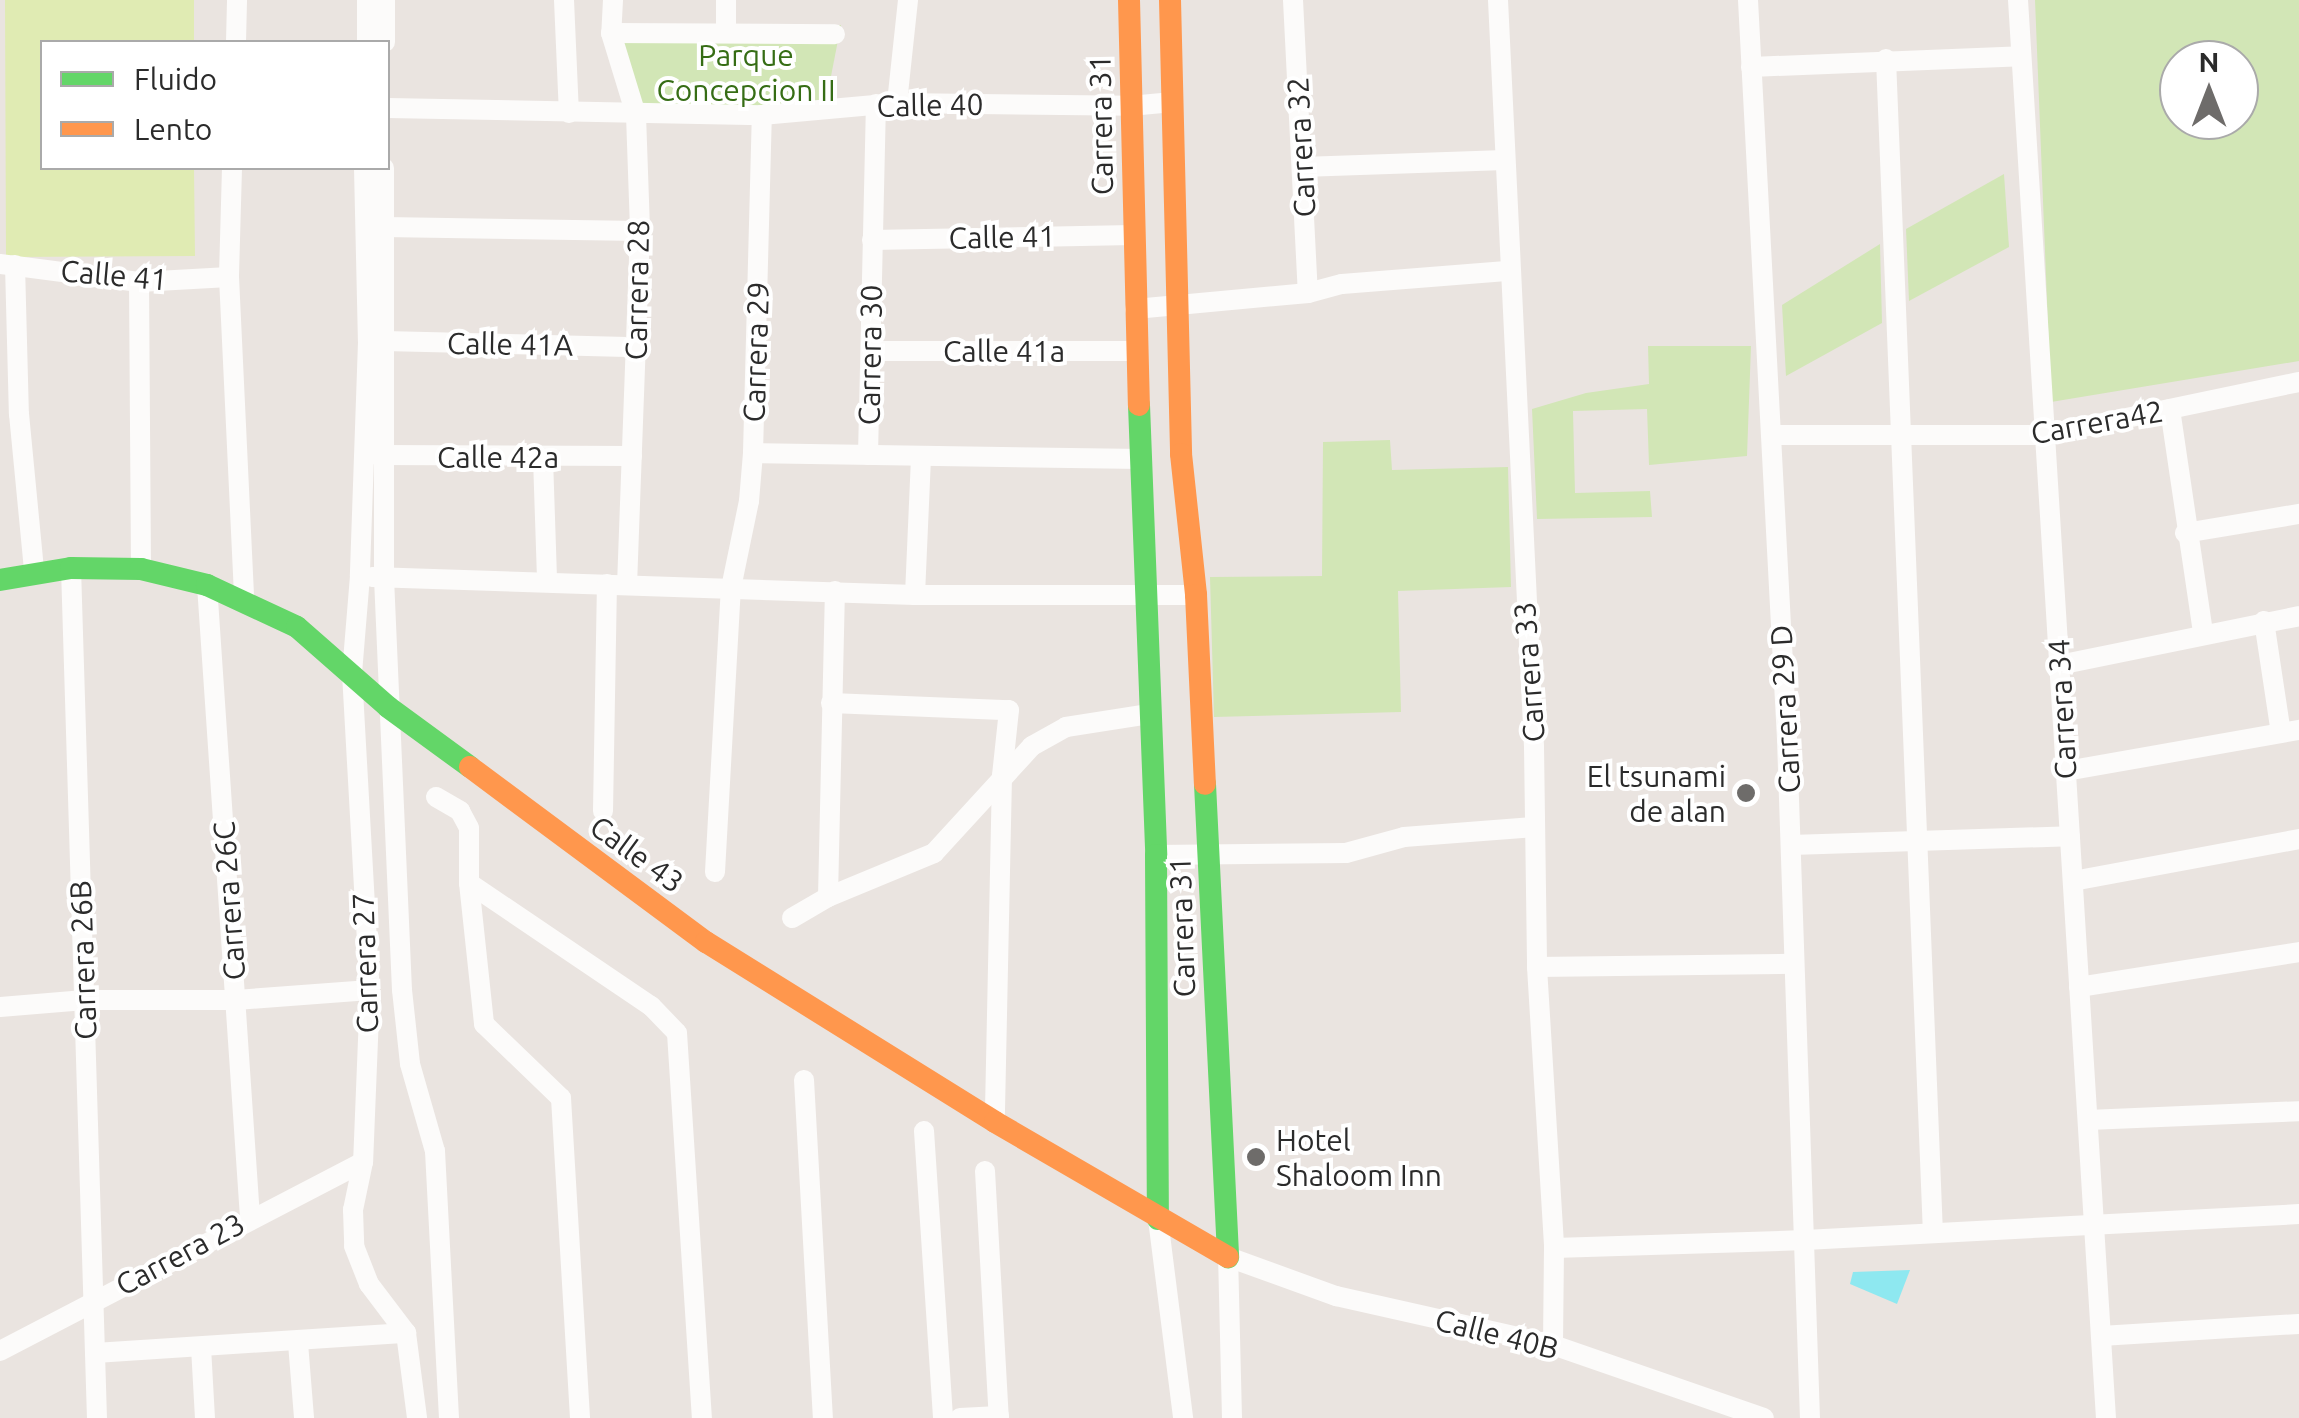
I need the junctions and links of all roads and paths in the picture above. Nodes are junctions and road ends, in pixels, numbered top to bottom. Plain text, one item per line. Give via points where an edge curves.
1 (237, 0) edge
2 (367, 0) edge
3 (385, 0) edge
4 (564, 0) edge
5 (613, 0) edge
6 (726, 0) edge
7 (908, 0) edge
8 (1129, 0) edge
9 (1170, 0) edge
10 (1293, 0) edge
11 (1498, 0) edge
12 (1748, 0) edge
13 (2018, 0) edge
14 (726, 30) junction
15 (611, 33) junction
16 (835, 34) dead end
17 (236, 40) edge
18 (366, 40) edge
19 (385, 40) edge
20 (2021, 56) junction
21 (1886, 59) junction
22 (1751, 67) junction
23 (1173, 102) junction
24 (886, 103) junction
25 (1130, 106) junction
26 (390, 108) edge
27 (569, 112) junction
28 (636, 115) junction
29 (762, 115) junction
30 (1505, 160) junction
31 (1302, 167) junction
32 (232, 170) edge
33 (364, 170) edge
34 (384, 170) edge
35 (384, 227) junction
36 (640, 232) junction
37 (1133, 235) junction
38 (872, 240) junction
39 (8, 264) edge
40 (1509, 272) junction
41 (228, 277) junction
42 (139, 282) junction
43 (1308, 293) junction
44 (1180, 304) junction
45 (1135, 309) junction
46 (384, 342) junction
47 (637, 347) junction
48 (872, 352) junction
49 (1136, 352) junction
50 (2299, 382) edge
51 (2170, 410) junction
52 (9, 415) edge
53 (1772, 436) junction
54 (1900, 436) junction
55 (2045, 436) junction
56 (753, 453) junction
57 (376, 455) junction
58 (868, 455) junction
59 (632, 456) junction
60 (543, 458) junction
61 (921, 458) junction
62 (1142, 459) junction
63 (2299, 514) edge
64 (2186, 532) junction
65 (70, 568) junction
66 (141, 570) junction
67 (34, 572) junction
68 (360, 576) junction
69 (384, 578) junction
70 (0, 580) edge
71 (547, 580) junction
72 (617, 584) junction
73 (207, 585) junction
74 (731, 588) junction
75 (834, 591) junction
76 (1149, 593) junction
77 (915, 595) junction
78 (1196, 595) junction
79 (244, 599) junction
80 (2299, 616) edge
81 (2264, 622) junction
82 (2203, 633) junction
83 (2059, 665) junction
84 (352, 673) junction
85 (831, 704) junction
86 (388, 707) junction
87 (1150, 714) junction
88 (2290, 732) edge
89 (2066, 772) junction
90 (1002, 776) junction
91 (436, 797) dead end
92 (603, 812) dead end
93 (394, 825) junction
94 (359, 827) junction
95 (1535, 827) junction
96 (2070, 836) junction
97 (2299, 839) edge
98 (1915, 841) junction
99 (1791, 845) junction
100 (1209, 854) junction
101 (1156, 855) junction
102 (715, 872) dead end
103 (2073, 880) junction
104 (469, 883) junction
105 (828, 897) junction
106 (792, 918) dead end
107 (2299, 952) edge
108 (1794, 964) junction
109 (1537, 967) junction
110 (2079, 988) junction
111 (370, 990) junction
112 (85, 1000) junction
113 (236, 1000) junction
114 (0, 1008) edge
115 (804, 1080) dead end
116 (2299, 1111) edge
117 (2088, 1120) junction
118 (995, 1122) junction
119 (924, 1131) dead end
120 (363, 1162) junction
121 (985, 1171) dead end
122 (2299, 1214) edge
123 (250, 1217) junction
124 (1158, 1220) junction
125 (2094, 1223) junction
126 (1933, 1232) junction
127 (1805, 1240) junction
128 (1554, 1248) junction
129 (1228, 1257) junction
130 (93, 1300) junction
131 (2299, 1324) edge
132 (406, 1333) junction
133 (2101, 1336) junction
134 (298, 1342) junction
135 (1552, 1345) junction
136 (201, 1347) junction
137 (0, 1351) edge
138 (95, 1353) junction
139 (999, 1417) edge
140 (98, 1418) edge
141 (205, 1418) edge
142 (304, 1418) edge
143 (416, 1418) edge
144 (449, 1418) edge
145 (580, 1418) edge
146 (702, 1418) edge
147 (822, 1418) edge
148 (943, 1418) edge
149 (960, 1418) edge
150 (1183, 1418) edge
151 (1232, 1418) edge
152 (1764, 1418) edge
153 (1810, 1418) edge
154 (2106, 1418) edge

1 - 17 street
2 - 18 street
3 - 19 street
4 - 27 street
5 - 15 street, Carrera 28
6 - 14 street
7 - 24 street, Carrera 30
8 - 25 street, Carrera 31
9 - 23 street, Carrera 31
10 - 31 street, Carrera 32
11 - 30 street, Carrera 33
12 - 22 street, Carrera 29 D
13 - 20 street, Carrera 34
14 - 15 street
14 - 16 street
15 - 28 street, Carrera 28
20 - 21 street
20 - 55 street, Carrera 34
21 - 22 street
21 - 54 street
22 - 53 street, Carrera 29 D
23 - 25 street, Calle 40
23 - 44 street, Carrera 31
24 - 25 street, Calle 40
24 - 29 street, Calle 40
24 - 38 street, Carrera 30
25 - 37 street, Carrera 31
26 - 27 street, Calle 40
27 - 28 street, Calle 40
28 - 29 street, Calle 40
28 - 36 street, Carrera 28
29 - 56 street, Carrera 29
30 - 31 street
30 - 40 street, Carrera 33
31 - 43 street, Carrera 32
32 - 41 street
33 - 57 street, Carrera 27
34 - 35 street, Carrera 27
35 - 36 street
35 - 46 street, Carrera 27
36 - 47 street, Carrera 28
37 - 38 street, Calle 41
37 - 45 street, Carrera 31
38 - 48 street, Carrera 30
39 - 42 street, Calle 41
39 - 52 street
40 - 43 street via 1342,284
40 - 95 street, Carrera 33
41 - 42 street, Calle 41
41 - 79 street
42 - 66 street
43 - 44 street
44 - 45 street
44 - 78 street, Carrera 31 via 1181,454
45 - 49 street, Carrera 31
46 - 47 street, Calle 41A
46 - 57 street, Carrera 27
47 - 59 street, Carrera 28
48 - 49 street, Calle 41a
48 - 58 street, Carrera 30
49 - 62 street, Carrera 31
50 - 51 street, Carrera42
51 - 55 street, Carrera42
51 - 64 street
52 - 67 street
53 - 54 street, Carrera42
53 - 99 street, Carrera 29 D
54 - 55 street, Carrera42
54 - 98 street
55 - 83 street, Carrera 34
56 - 58 street
56 - 74 street, Carrera 29
57 - 60 street, Calle 42a
57 - 68 street, Carrera 27
57 - 69 street, Carrera 27
58 - 61 street, Carrera 30
59 - 60 street, Calle 42a
59 - 72 street, Carrera 28
60 - 71 street
61 - 62 street
61 - 77 street
62 - 76 street, Carrera 31
63 - 64 street
64 - 82 street
65 - 66 street, Calle 43
65 - 67 street, Calle 43
65 - 112 street, Carrera 26B
66 - 73 street, Calle 43
67 - 70 street, Calle 43
68 - 69 street
68 - 84 street, Carrera 27
69 - 71 street
69 - 86 street, Carrera 27
71 - 72 street
72 - 74 street
72 - 92 street, Carrera 28
73 - 79 street, Calle 43
73 - 113 street, Carrera 26C
74 - 75 street
74 - 102 street, Carrera 29
75 - 77 street
75 - 85 street
76 - 77 street
76 - 78 street
76 - 87 street, Carrera 31
78 - 100 street, Carrera 31
79 - 84 street, Calle 43 via 297,627
80 - 81 street
81 - 82 street
81 - 88 street
82 - 83 street
83 - 89 street, Carrera 34
84 - 86 street, Calle 43
84 - 94 street, Carrera 27
85 - 90 street via 1010,710
85 - 105 street
86 - 93 street, Carrera 27
86 - 118 street, Calle 43 via 706,942
87 - 90 street via 1066,727 1032,746
87 - 101 street, Carrera 31
88 - 89 street
89 - 96 street, Carrera 34
90 - 105 street via 934,854
90 - 118 street
91 - 104 street via 460,811 469,828
93 - 94 street
93 - 144 street, Carrera 27 via 410,1064 435,1152
94 - 111 street, Carrera 27
95 - 100 street via 1404,837 1346,853
95 - 109 street, Carrera 33
96 - 98 street
96 - 103 street, Carrera 34
97 - 103 street
98 - 99 street
98 - 126 street
99 - 108 street, Carrera 29 D
100 - 101 street
100 - 129 street, Carrera 31
101 - 124 street, Carrera 31
103 - 110 street, Carrera 34
104 - 145 street via 484,1024 562,1098
104 - 146 street via 651,1006 676,1033
105 - 106 street
107 - 110 street
108 - 109 street
108 - 127 street, Carrera 29 D
109 - 128 street, Carrera 33
110 - 117 street, Carrera 34
111 - 113 street
111 - 120 street, Carrera 27
112 - 113 street
112 - 114 street
112 - 130 street, Carrera 26B
113 - 123 street, Carrera 26C
115 - 147 street
116 - 117 street
117 - 125 street, Carrera 34
118 - 124 street, Calle 43
119 - 148 street
120 - 123 street, Carrera 23
120 - 132 street, Carrera 27 via 354,1246 369,1284
121 - 139 street
122 - 125 street
123 - 130 street, Carrera 23
124 - 129 street, Calle 43
124 - 150 street
125 - 126 street
125 - 133 street, Carrera 34
126 - 127 street
127 - 128 street
127 - 153 street, Carrera 29 D
128 - 135 street, Carrera 33
129 - 135 street, Calle 40B via 1336,1296
129 - 151 street
130 - 137 street, Carrera 23
130 - 138 street, Carrera 26B
131 - 133 street
132 - 134 street
132 - 143 street
133 - 154 street, Carrera 34
134 - 136 street
134 - 142 street
135 - 152 street, Calle 40B
136 - 138 street
136 - 141 street
138 - 140 street, Carrera 26B
139 - 149 street

